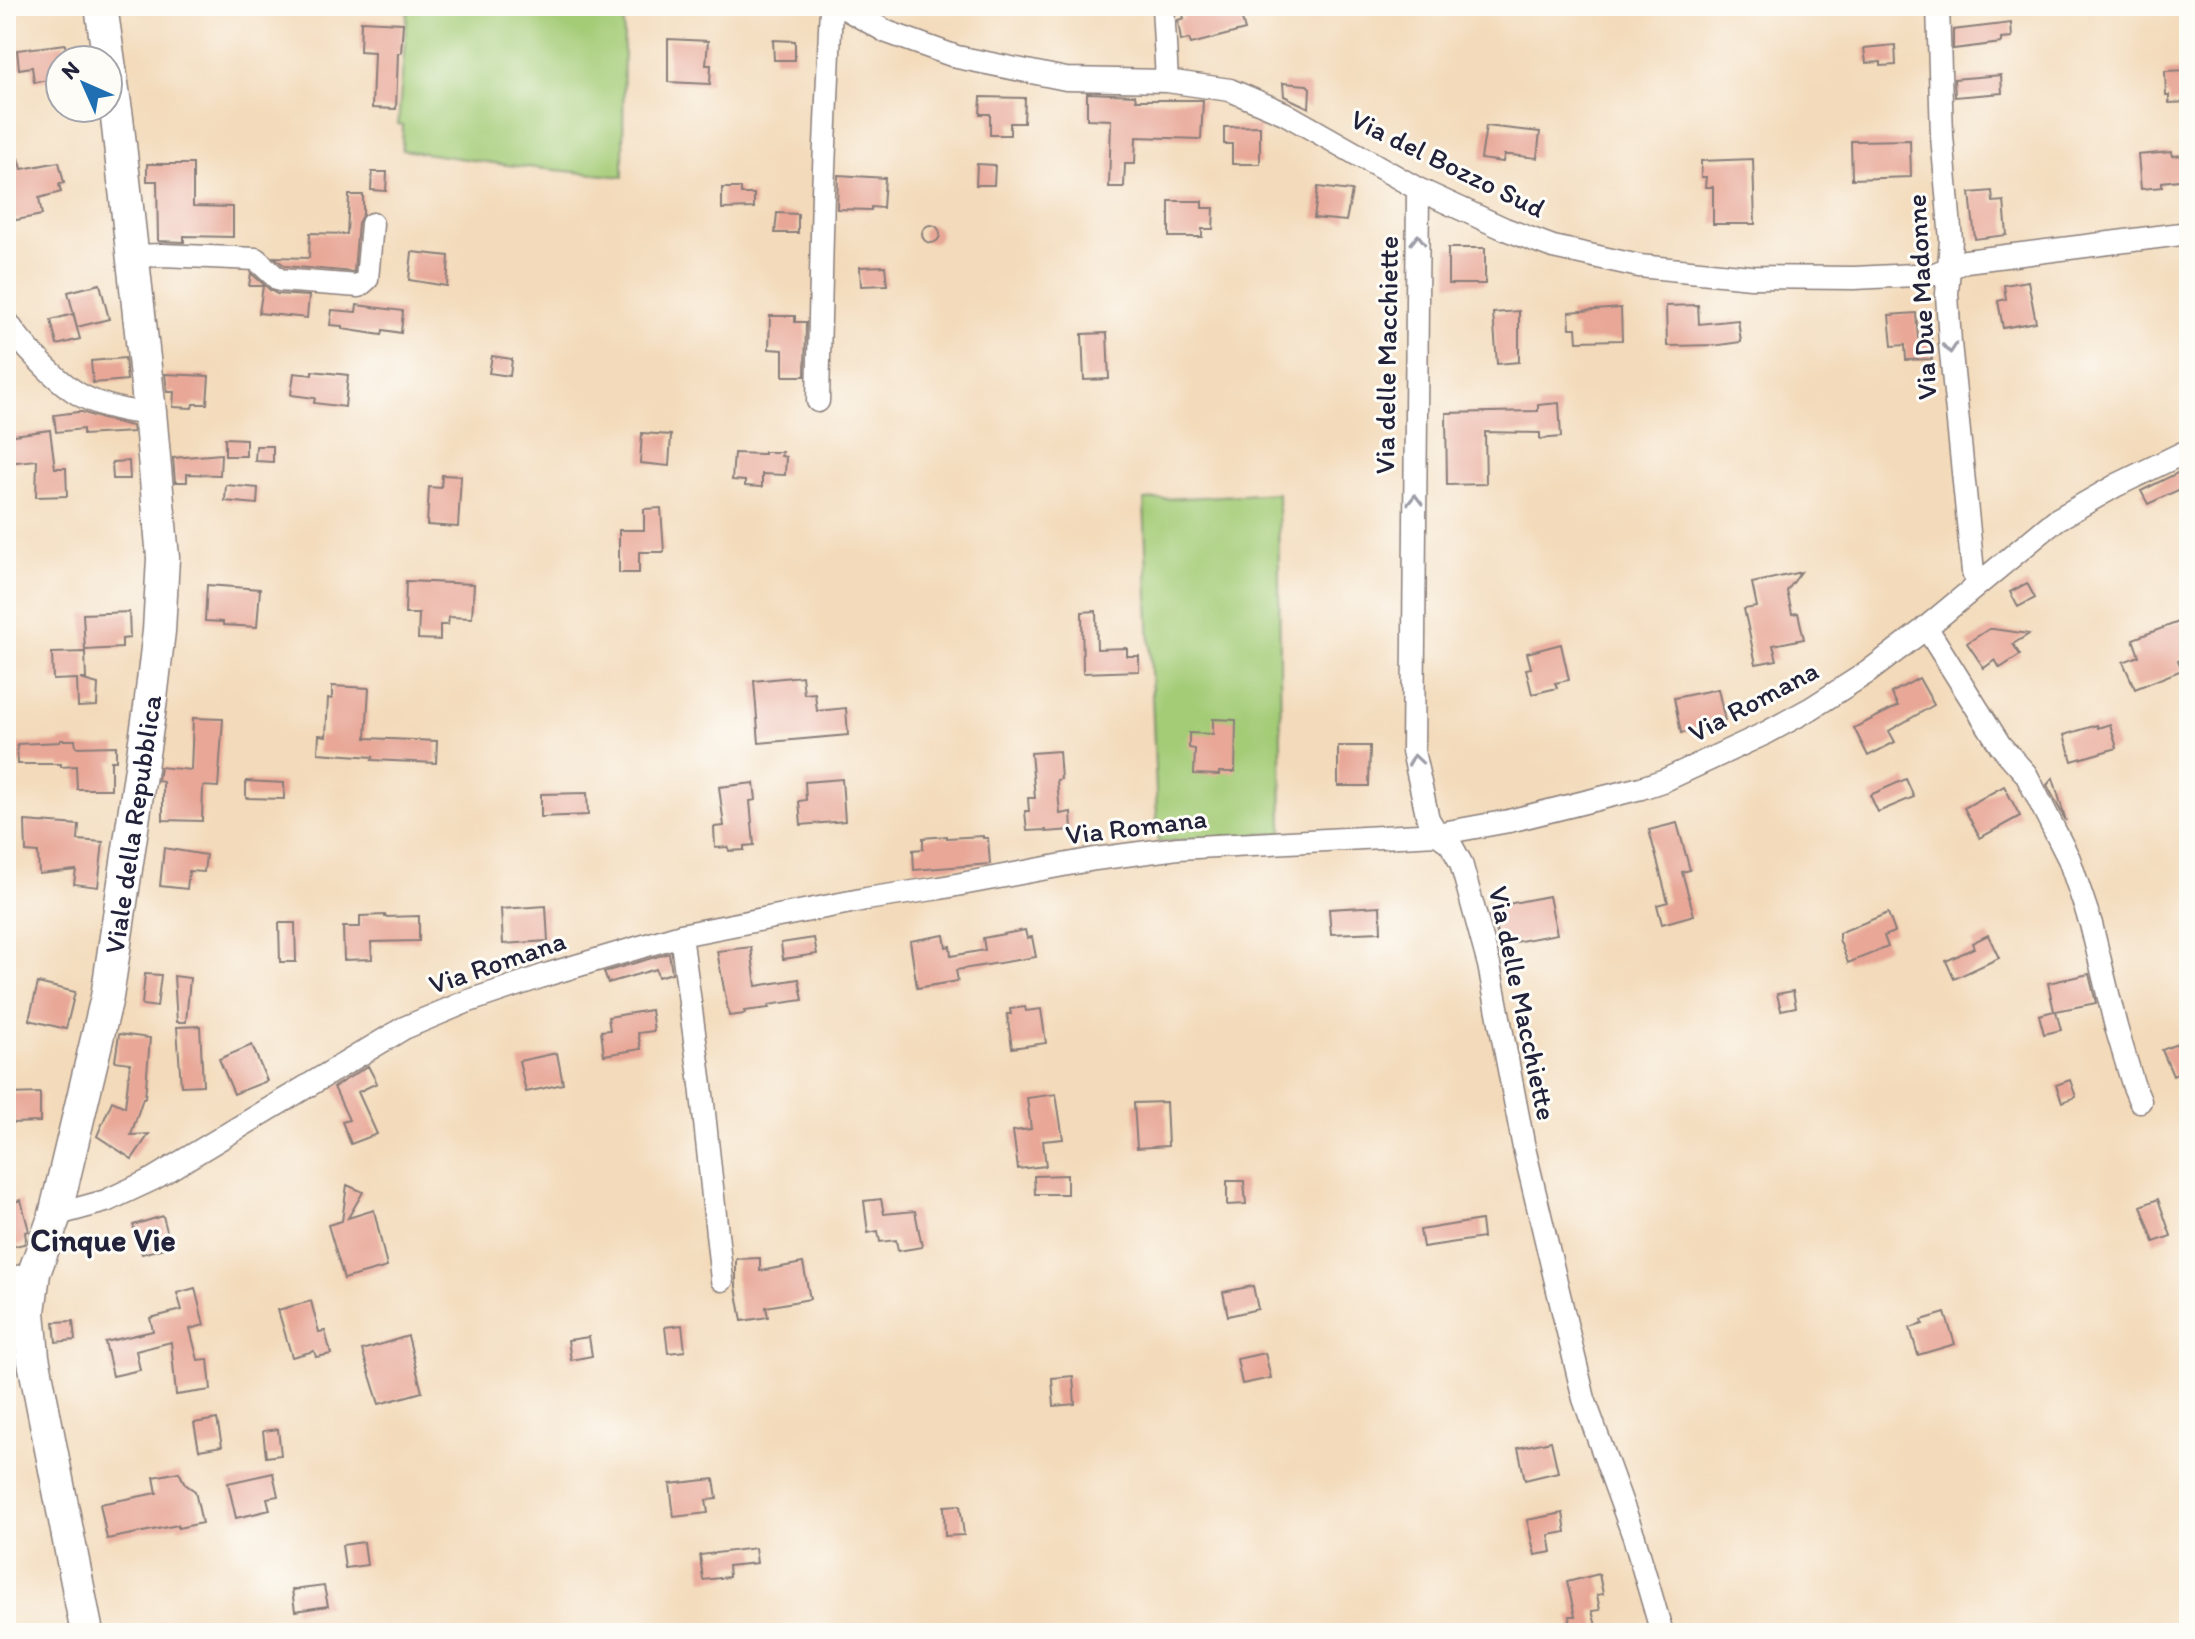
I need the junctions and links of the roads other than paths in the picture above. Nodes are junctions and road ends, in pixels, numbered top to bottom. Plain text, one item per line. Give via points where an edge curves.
1 (101, 6) edge
2 (831, 6) edge
3 (841, 6) edge
4 (1163, 6) edge
5 (1938, 6) edge
6 (1167, 81) junction
7 (1418, 189) junction
8 (372, 224) dead end
9 (2189, 233) edge
10 (132, 256) junction
11 (1948, 270) junction
12 (6, 320) edge
13 (818, 401) dead end
14 (150, 412) junction
15 (2189, 450) edge
16 (1977, 585) junction
17 (1926, 627) junction
18 (1437, 834) junction
19 (681, 935) junction
20 (2140, 1101) dead end
21 (55, 1215) junction
22 (20, 1276) edge
23 (722, 1280) dead end
24 (87, 1633) edge
25 (1662, 1633) edge

1 - 10 main road, Viale della Repubblica
2 - 13 street
3 - 6 street, Via del Bozzo Sud via 887,32 957,57 1066,79
4 - 6 street
5 - 11 street, Via Due Madonne via 1951,240
6 - 7 street, Via del Bozzo Sud via 1230,90 1257,101
7 - 11 street, Via del Bozzo Sud via 1553,247 1639,266 1766,277 1854,278
18 -> 7 street, Via delle Macchiette via 1423,805 1413,751
8 - 10 street via 367,279 359,286 279,280 256,259
9 - 11 street, Via del Bozzo Sud via 1966,261
10 - 14 main road, Viale della Repubblica
11 -> 16 street, Via Due Madonne via 1951,358
12 - 14 street via 77,393
14 - 21 main road, Viale della Repubblica via 163,558 158,646 107,997
15 - 16 street, Via Romana via 2056,520
16 - 17 street, Via Romana
17 - 18 street, Via Romana via 1810,709 1665,780
17 - 20 street via 2000,745 2026,774 2069,859
18 - 19 street, Via Romana via 1178,848 1095,859
18 - 25 street, Via delle Macchiette via 1450,843 1461,863 1489,965 1524,1148 1581,1385
19 - 21 street, Via Romana via 466,1002 404,1028 153,1179 106,1201
19 - 23 street
21 - 22 main road, Viale della Repubblica
22 - 24 main road, Viale della Repubblica

